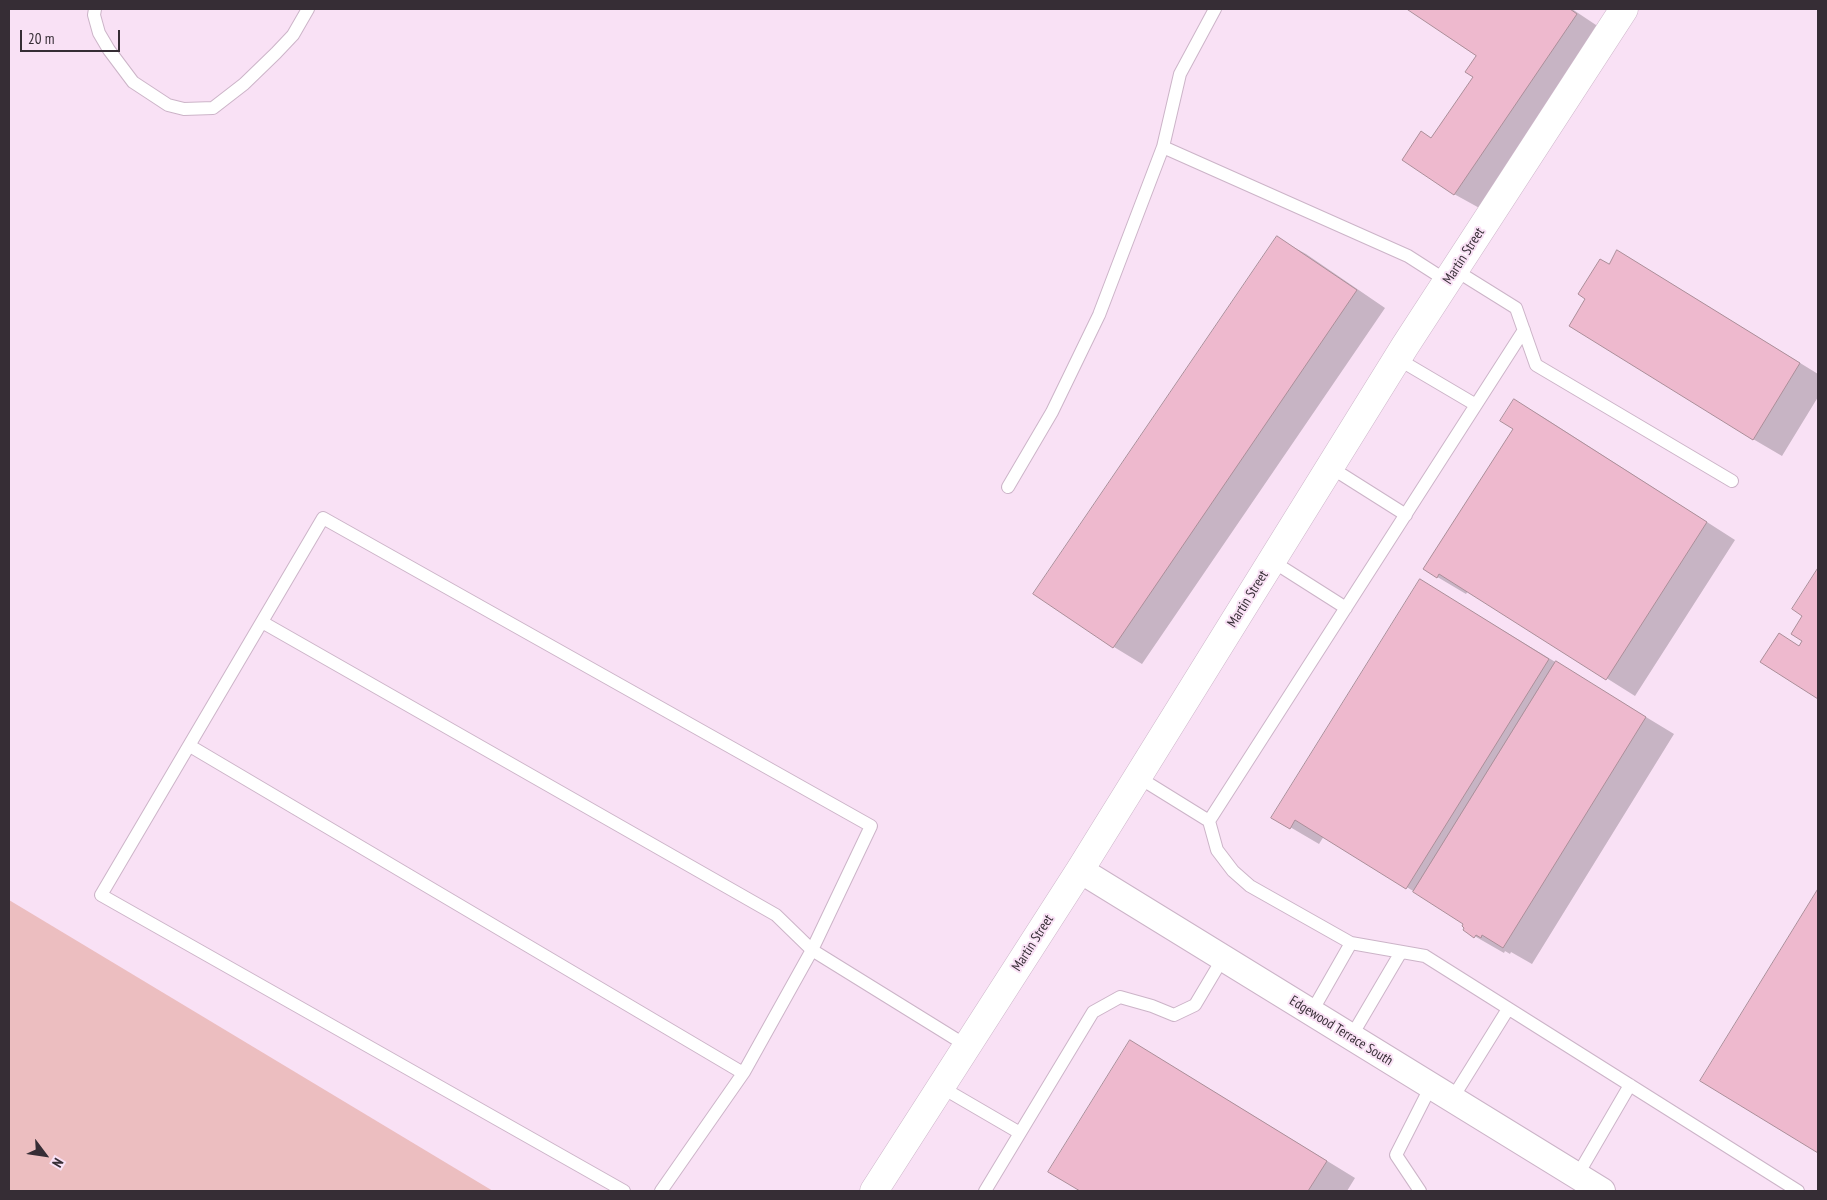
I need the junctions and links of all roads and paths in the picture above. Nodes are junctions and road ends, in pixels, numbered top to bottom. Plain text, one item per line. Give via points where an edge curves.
1 (95, 9) edge
2 (308, 9) edge
3 (1215, 9) edge
4 (1624, 9) edge
5 (1163, 147) junction
6 (1451, 276) junction
7 (1524, 330) junction
8 (1398, 358) junction
9 (1476, 405) junction
10 (1330, 467) junction
11 (1732, 481) dead end
12 (1008, 487) dead end
13 (1406, 515) junction
14 (1272, 561) junction
15 (1346, 608) junction
16 (262, 622) junction
17 (190, 746) junction
18 (1138, 777) junction
19 (1209, 821) junction
20 (1080, 870) junction
21 (1351, 943) junction
22 (812, 950) junction
23 (1402, 952) junction
24 (1223, 958) junction
25 (1508, 1009) junction
26 (1311, 1013) junction
27 (1351, 1037) junction
28 (967, 1046) junction
29 (743, 1074) junction
30 (1630, 1085) junction
31 (941, 1087) junction
32 (1441, 1093) junction
33 (1020, 1133) junction
34 (1577, 1176) junction
35 (624, 1191) edge
36 (661, 1191) edge
37 (874, 1191) edge
38 (985, 1191) edge
39 (1420, 1191) edge
40 (1602, 1191) edge
41 (1798, 1191) edge

1 - 2 lane via 99,33 133,82 168,106 184,109 213,108 244,84 293,34
3 - 5 lane via 1180,74
4 - 6 street, Martin Street
5 - 6 lane
5 - 12 lane via 1099,316 1052,412
6 - 7 lane via 1516,308
6 - 8 street, Martin Street
7 - 9 lane
7 - 11 lane via 1536,365
8 - 9 lane
8 - 10 street, Martin Street
9 - 13 lane
10 - 13 lane
10 - 14 street, Martin Street
13 - 15 lane
14 - 15 lane
14 - 18 street, Martin Street
15 - 19 lane
16 - 17 lane
16 - 22 lane via 776,915
16 - 22 lane via 322,518 871,826
17 - 29 lane
17 - 35 lane via 102,895
18 - 19 lane
18 - 20 street, Martin Street
19 - 21 lane via 1217,850 1250,886
20 - 24 street, Edgewood Terrace South
20 - 28 street, Martin Street
21 - 23 lane
21 - 26 lane
22 - 28 lane
22 - 29 lane
23 - 25 lane via 1425,956
23 - 27 lane
24 - 26 street, Edgewood Terrace South
24 - 33 lane via 1195,1004 1174,1015 1120,997 1093,1012
25 - 30 lane
25 - 32 lane
26 - 27 street, Edgewood Terrace South
27 - 32 street, Edgewood Terrace South
28 - 31 street, Martin Street
29 - 36 lane
30 - 34 lane
30 - 41 lane
31 - 33 lane
31 - 37 street, Martin Street
32 - 34 street, Edgewood Terrace South
32 - 39 lane via 1396,1155
33 - 38 lane
34 - 40 street, Edgewood Terrace South

